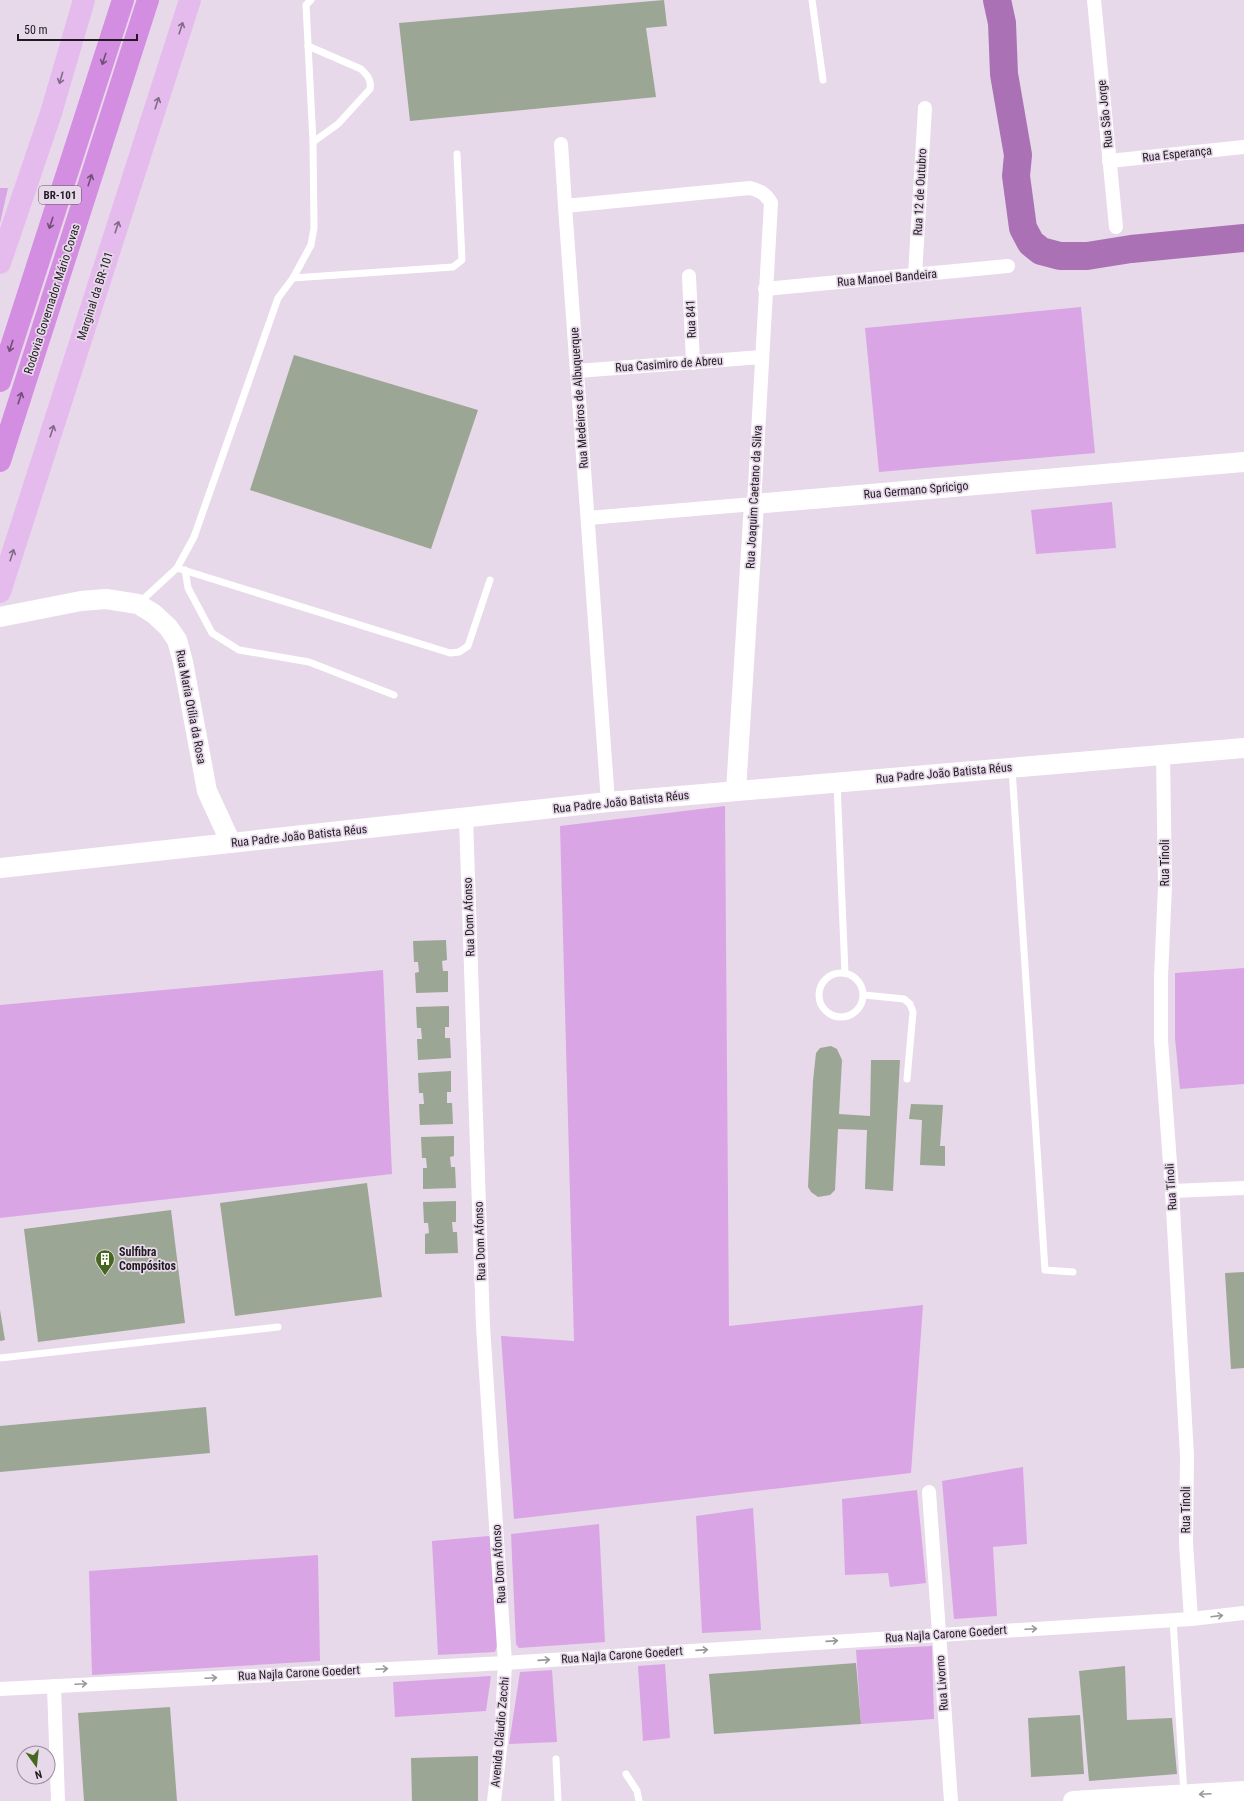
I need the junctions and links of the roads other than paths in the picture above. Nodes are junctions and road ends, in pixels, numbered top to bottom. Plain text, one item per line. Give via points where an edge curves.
1 (84, 0) edge
2 (148, 0) edge
3 (190, 0) edge
4 (311, 0) edge
5 (812, 0) edge
6 (1094, 0) edge
7 (122, 3) edge
8 (308, 46) junction
9 (823, 80) dead end
10 (925, 108) dead end
11 (312, 142) junction
12 (561, 144) dead end
13 (1244, 147) edge
14 (457, 154) dead end
15 (1109, 161) junction
16 (565, 206) junction
17 (1116, 227) dead end
18 (1, 259) edge
19 (1008, 266) dead end
20 (915, 275) junction
21 (689, 276) dead end
22 (293, 278) junction
23 (765, 289) junction
24 (762, 357) junction
25 (693, 363) junction
26 (577, 371) junction
27 (0, 382) edge
28 (0, 461) edge
29 (1244, 462) edge
30 (754, 504) junction
31 (588, 518) junction
32 (177, 568) junction
33 (185, 570) junction
34 (490, 580) dead end
35 (0, 592) edge
36 (138, 604) junction
37 (0, 616) edge
38 (394, 695) dead end
39 (1244, 748) edge
40 (1163, 754) junction
41 (1012, 767) junction
42 (837, 782) junction
43 (736, 791) junction
44 (608, 802) junction
45 (466, 818) junction
46 (231, 843) junction
47 (0, 868) edge
48 (845, 973) junction
49 (864, 996) junction
50 (907, 1079) dead end
51 (1244, 1188) edge
52 (1172, 1192) junction
53 (1073, 1272) dead end
54 (278, 1326) dead end
55 (0, 1358) edge
56 (929, 1492) dead end
57 (1244, 1613) edge
58 (1191, 1619) junction
59 (1173, 1620) junction
60 (938, 1634) junction
61 (505, 1663) junction
62 (54, 1686) junction
63 (0, 1689) edge
64 (556, 1759) dead end
65 (626, 1774) dead end
66 (1244, 1791) edge
67 (1184, 1795) junction
68 (58, 1801) edge
69 (494, 1801) edge
70 (558, 1801) edge
71 (639, 1801) edge
72 (951, 1801) edge
73 (1073, 1801) edge

1 -> 18 main road via 51,113
28 -> 2 highway, Rodovia Governador Mário Covas / BR-101
35 -> 3 main road, Marginal da BR-101
4 - 8 lane via 306,5
5 - 9 lane
6 - 15 street, Rua São Jorge
7 -> 27 highway, Rodovia Governador Mário Covas / BR-101
8 - 11 lane
8 - 11 lane via 361,69 371,83 370,89 338,124
10 - 20 street, Rua 12 de Outubro
11 - 22 lane via 314,228 311,245
12 - 16 street, Rua Medeiros de Albuquerque
13 - 15 street, Rua Esperança
14 - 22 lane via 462,260 459,264 453,267
15 - 17 street, Rua São Jorge
16 - 23 street, Rua Joaquim Caetano da Silva via 750,188 759,190 771,203
16 - 26 street, Rua Medeiros de Albuquerque
19 - 20 street, Rua Manoel Bandeira
20 - 23 street, Rua Manoel Bandeira
21 - 25 street, Rua 841
22 - 32 lane via 278,298 194,537
23 - 24 street, Rua Joaquim Caetano da Silva
24 - 25 street, Rua Casimiro de Abreu
24 - 30 street, Rua Joaquim Caetano da Silva
25 - 26 street, Rua Casimiro de Abreu
26 - 31 street, Rua Medeiros de Albuquerque
29 - 30 main road, Rua Germano Spricigo
30 - 31 street, Rua Germano Spricigo
30 - 43 main road, Rua Joaquim Caetano da Silva
31 - 44 street, Rua Medeiros de Albuquerque
32 - 33 lane
32 - 36 lane
33 - 34 lane via 450,653 460,652 468,646
33 - 38 lane via 188,588 212,633 239,650 309,662
36 - 37 main road, Rua Maria Otília da Rosa via 106,599 81,601
36 - 46 main road, Rua Maria Otília da Rosa via 154,614 177,640 207,791
39 - 40 main road, Rua Padre João Batista Réus
40 - 41 main road, Rua Padre João Batista Réus
40 - 52 street, Rua Tínoli via 1165,886 1161,1040
41 - 42 main road, Rua Padre João Batista Réus
41 - 53 lane via 1045,1270
42 - 43 main road, Rua Padre João Batista Réus
42 - 48 lane
43 - 44 main road, Rua Padre João Batista Réus
44 - 45 main road, Rua Padre João Batista Réus
45 - 46 main road, Rua Padre João Batista Réus
45 - 61 street, Rua Dom Afonso via 483,1326
46 - 47 main road, Rua Padre João Batista Réus
48 - 49 lane via 859,981
48 - 49 lane via 832,974 821,983 818,996 822,1009 834,1017 848,1017 859,1009
49 - 50 lane via 904,999 910,1004 912,1012
51 - 52 street
52 - 58 street, Rua Tínoli via 1187,1456 1186,1544
54 - 55 lane
56 - 60 street, Rua Livorno
58 -> 57 street, Rua Najla Carone Goedert
58 - 59 street, Rua Najla Carone Goedert
60 -> 59 street, Rua Najla Carone Goedert
59 - 67 lane
61 -> 60 street, Rua Najla Carone Goedert
60 - 72 street, Rua Livorno
62 -> 61 street, Rua Najla Carone Goedert
61 - 69 street, Avenida Cláudio Zacchi via 501,1740
62 - 63 street, Rua Najla Carone Goedert
62 - 68 street
64 - 70 lane
65 - 71 lane via 637,1791
66 -> 67 main road
67 - 73 main road

